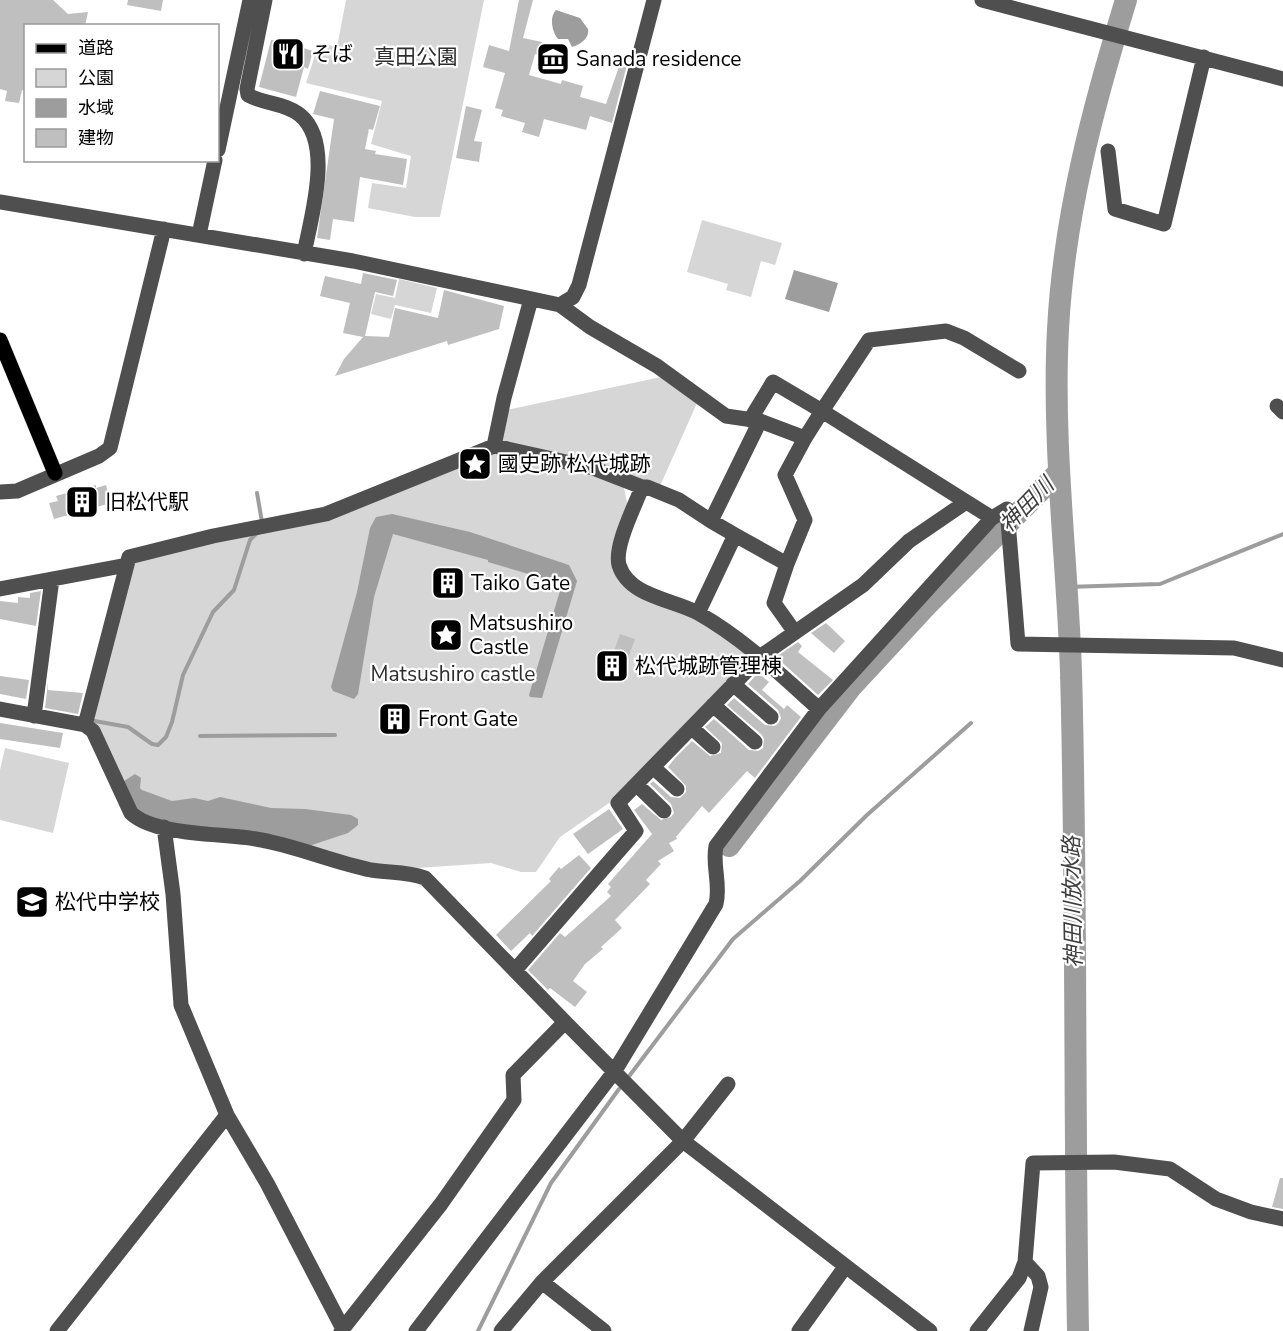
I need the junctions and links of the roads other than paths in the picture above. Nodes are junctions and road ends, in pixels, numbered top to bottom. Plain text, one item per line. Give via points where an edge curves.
1 (250, 0) edge
2 (265, 0) edge
3 (654, 0) edge
4 (982, 0) edge
5 (1204, 57) junction
6 (1283, 79) edge
7 (219, 145) edge
8 (1108, 152) dead end
9 (215, 162) edge
10 (0, 202) edge
11 (164, 230) junction
12 (199, 236) junction
13 (304, 254) junction
14 (531, 299) junction
15 (560, 305) junction
16 (0, 340) edge
17 (1019, 371) dead end
18 (822, 411) junction
19 (755, 420) junction
20 (805, 438) junction
21 (494, 447) junction
22 (55, 473) junction
23 (642, 487) junction
24 (0, 492) edge
25 (966, 502) junction
26 (992, 518) junction
27 (711, 521) junction
28 (735, 535) junction
29 (787, 564) junction
30 (127, 565) junction
31 (52, 579) junction
32 (0, 589) edge
33 (698, 613) junction
34 (794, 632) junction
35 (760, 656) junction
36 (1283, 660) edge
37 (733, 684) junction
38 (713, 705) junction
39 (0, 709) edge
40 (819, 709) junction
41 (35, 711) junction
42 (771, 717) dead end
43 (85, 725) junction
44 (692, 728) junction
45 (754, 742) dead end
46 (713, 747) dead end
47 (654, 768) junction
48 (637, 785) junction
49 (677, 789) dead end
50 (664, 811) dead end
51 (164, 827) junction
52 (516, 969) junction
53 (565, 1022) junction
54 (614, 1072) junction
55 (728, 1084) dead end
56 (227, 1115) junction
57 (683, 1141) junction
58 (1283, 1219) edge
59 (1025, 1262) junction
60 (845, 1267) junction
61 (542, 1282) junction
62 (342, 1330) edge
63 (57, 1331) edge
64 (416, 1331) edge
65 (501, 1331) edge
66 (604, 1331) edge
67 (799, 1331) edge
68 (930, 1331) edge
69 (977, 1331) edge
70 (1031, 1331) edge

1 - 7 street
2 - 13 street via 247,89 248,95 257,100 301,115 317,144 319,168
3 - 15 street via 579,285 573,297
4 - 5 street
5 - 6 street
5 - 8 street via 1164,224 1115,209
9 - 12 street
10 - 11 street
11 - 12 street
11 - 22 street via 110,448
12 - 13 street
13 - 14 street
14 - 15 street
14 - 21 street
15 - 19 street via 657,366 726,416
16 - 22 main road
17 - 18 street via 946,331 869,340
18 - 19 street via 773,382
18 - 20 street
18 - 25 street
19 - 20 street
19 - 27 street
20 - 29 street via 785,475 805,520
21 - 23 street via 593,468
21 - 30 street via 326,514 164,547 129,557
22 - 24 street via 17,491
23 - 27 street via 679,500
23 - 33 street via 618,551 624,576 636,588
25 - 26 street
25 - 34 street via 909,541 863,585
26 - 36 street via 1008,510 1018,644 1234,648
26 - 40 street
27 - 28 street
28 - 29 street
28 - 33 street
29 - 34 street via 774,603
30 - 31 street
30 - 43 street
31 - 32 street
31 - 41 street
33 - 35 street
34 - 35 street
35 - 37 street
35 - 40 street
37 - 38 street
37 - 42 street
38 - 44 street
38 - 45 street
39 - 41 street
40 - 54 street via 716,846 714,857 720,888 716,904
41 - 43 street
43 - 51 street via 99,740 131,813 137,819
44 - 46 street
44 - 47 street
47 - 48 street
47 - 49 street
48 - 50 street
48 - 52 street via 618,803 636,831
51 - 52 street via 258,839 373,870 416,874 425,878
51 - 56 street via 182,1005
52 - 53 street
53 - 54 street
53 - 62 street via 513,1075 514,1100 441,1204
54 - 57 street
54 - 64 street
55 - 57 street
56 - 62 street via 267,1183
56 - 63 street
57 - 60 street
57 - 61 street
58 - 59 street via 1216,1199 1170,1169 1114,1162 1033,1163
59 - 69 street via 1019,1278
59 - 70 street via 1038,1276 1041,1287
60 - 67 street
60 - 68 street
61 - 65 street
61 - 66 street

